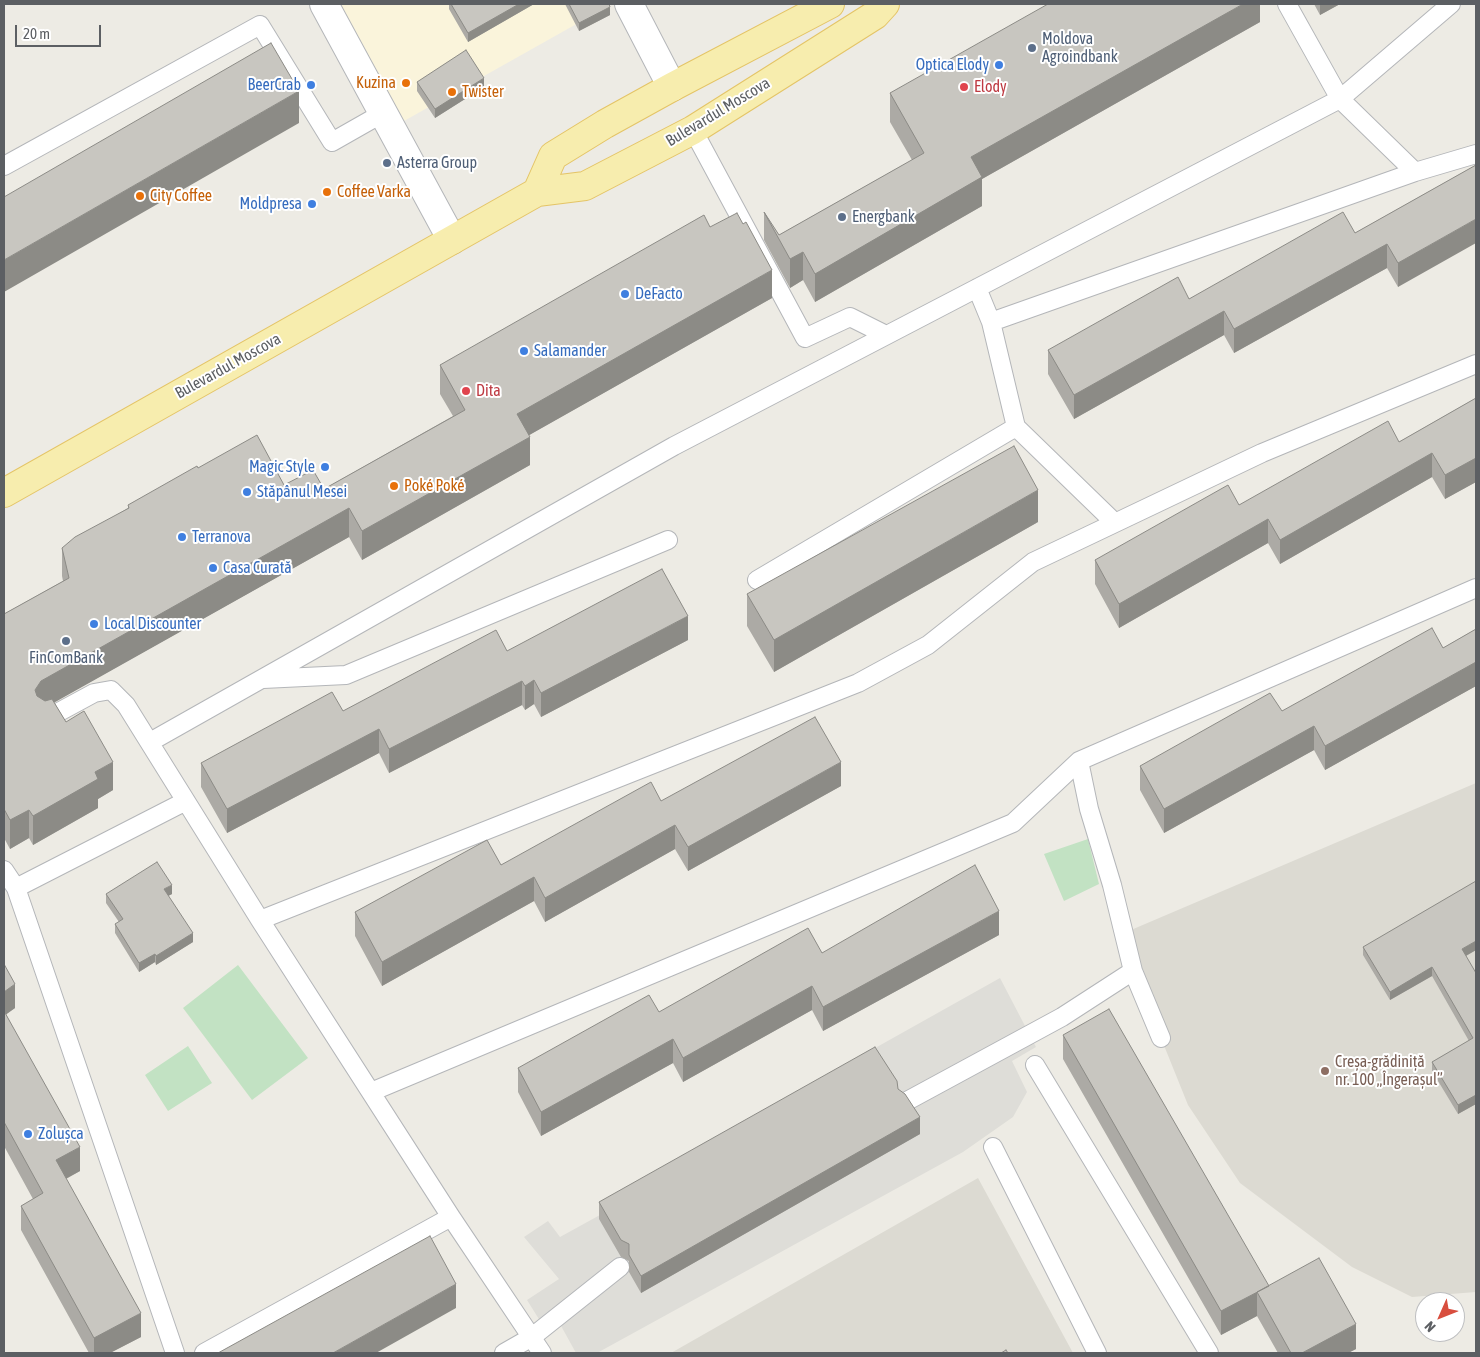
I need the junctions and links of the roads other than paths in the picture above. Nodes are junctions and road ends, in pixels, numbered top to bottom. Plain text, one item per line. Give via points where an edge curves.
1 (324, 4) edge
2 (629, 4) edge
3 (830, 4) edge
4 (885, 4) edge
5 (1287, 4) edge
6 (1452, 4) edge
7 (672, 87) junction
8 (1340, 99) junction
9 (383, 113) junction
10 (693, 130) junction
11 (1476, 154) edge
12 (4, 166) edge
13 (1415, 172) junction
14 (537, 192) junction
15 (452, 240) junction
16 (977, 288) junction
17 (991, 322) junction
18 (886, 336) junction
19 (1476, 364) edge
20 (1016, 427) junction
21 (4, 493) edge
22 (1115, 523) junction
23 (668, 540) dead end
24 (757, 580) dead end
25 (1476, 588) edge
26 (260, 680) junction
27 (46, 719) edge
28 (150, 742) junction
29 (1079, 761) junction
30 (186, 801) junction
31 (4, 870) edge
32 (16, 888) junction
33 (260, 920) junction
34 (1133, 971) junction
35 (1162, 1038) dead end
36 (1035, 1065) dead end
37 (371, 1092) junction
38 (907, 1101) edge
39 (993, 1147) dead end
40 (451, 1217) junction
41 (620, 1267) edge
42 (532, 1337) junction
43 (175, 1353) edge
44 (204, 1353) edge
45 (504, 1353) edge
46 (542, 1353) edge
47 (1097, 1353) edge
48 (1209, 1353) edge

1 - 9 street
2 - 7 street
3 - 7 main road
4 - 10 main road, Bulevardul Moscova via 875,15
5 - 8 lane
6 - 8 lane
7 - 14 main road via 553,156
8 - 13 lane
8 - 16 lane
9 - 12 lane via 332,142 260,25
9 - 15 street
10 - 14 main road, Bulevardul Moscova via 585,186
10 - 18 lane via 805,338 850,317
11 - 13 lane
13 - 17 lane
14 - 15 main road, Bulevardul Moscova
15 - 21 main road, Bulevardul Moscova
16 - 17 lane
16 - 18 lane
17 - 20 lane
18 - 26 lane via 674,446
19 - 22 lane via 1262,453
20 - 22 lane
20 - 24 lane
22 - 33 lane via 1033,562 928,645 858,683
23 - 26 lane via 346,675
25 - 29 lane
26 - 28 lane
27 - 28 lane via 94,693 111,690 126,705
28 - 30 lane
29 - 34 lane
29 - 37 lane via 1013,823
30 - 32 lane
30 - 33 lane
31 - 32 lane
32 - 43 lane
33 - 37 lane
34 - 35 lane
34 - 38 lane via 1062,1017
36 - 48 lane
37 - 40 lane
39 - 47 lane
40 - 42 lane
40 - 44 lane
41 - 42 lane
42 - 45 lane
42 - 46 lane

